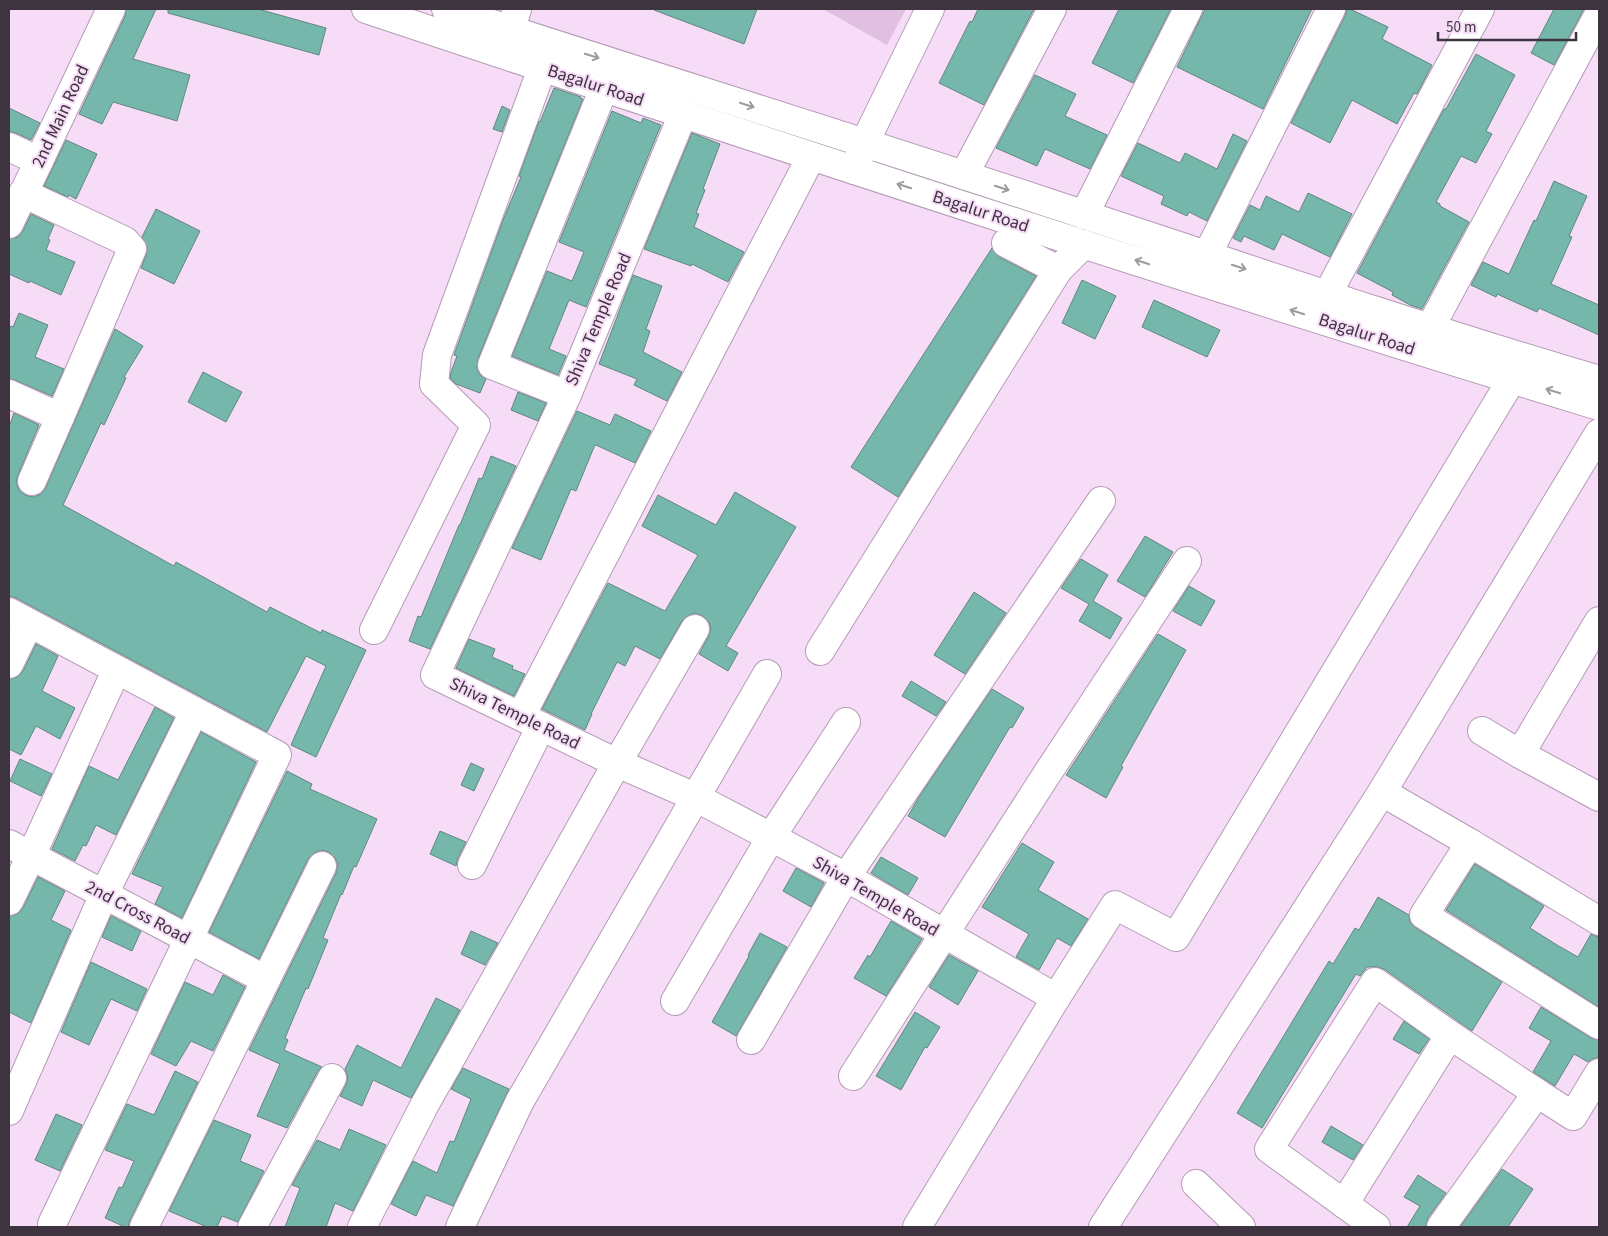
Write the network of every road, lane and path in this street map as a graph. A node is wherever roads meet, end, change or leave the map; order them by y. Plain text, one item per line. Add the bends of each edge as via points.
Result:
1 (111, 9) edge
2 (366, 9) edge
3 (446, 9) edge
4 (930, 9) edge
5 (1052, 9) edge
6 (1188, 9) edge
7 (1331, 9) edge
8 (1480, 9) edge
9 (1599, 14) edge
10 (514, 19) edge
11 (547, 55) junction
12 (604, 88) junction
13 (683, 114) junction
14 (864, 144) junction
15 (9, 147) edge
16 (812, 156) junction
17 (39, 161) junction
18 (854, 170) junction
19 (964, 176) junction
20 (23, 193) junction
21 (1084, 215) junction
22 (9, 224) edge
23 (1006, 243) dead end
24 (1084, 244) junction
25 (1201, 267) junction
26 (1058, 270) junction
27 (1327, 295) junction
28 (1430, 328) junction
29 (1512, 379) junction
30 (1599, 380) edge
31 (9, 394) edge
32 (566, 395) junction
33 (1599, 406) edge
34 (60, 417) junction
35 (1599, 433) edge
36 (32, 481) dead end
37 (1101, 501) dead end
38 (1187, 561) dead end
39 (19, 618) edge
40 (1599, 621) edge
41 (695, 629) dead end
42 (374, 630) dead end
43 (820, 651) dead end
44 (9, 664) edge
45 (116, 671) junction
46 (767, 674) dead end
47 (194, 712) junction
48 (531, 721) junction
49 (846, 722) dead end
50 (1482, 731) dead end
51 (1520, 754) junction
52 (617, 763) junction
53 (1382, 792) junction
54 (695, 797) junction
55 (1599, 797) edge
56 (771, 837) junction
57 (1470, 843) junction
58 (20, 850) edge
59 (472, 865) dead end
60 (322, 866) dead end
61 (846, 878) junction
62 (104, 894) junction
63 (9, 901) edge
64 (1599, 921) edge
65 (944, 935) junction
66 (188, 938) junction
67 (266, 980) junction
68 (1056, 998) junction
69 (676, 1001) dead end
70 (1599, 1025) edge
71 (1450, 1035) junction
72 (751, 1040) dead end
73 (1599, 1073) edge
74 (853, 1076) dead end
75 (332, 1078) dead end
76 (1537, 1093) junction
77 (9, 1111) edge
78 (1196, 1184) dead end
79 (1344, 1204) junction
80 (52, 1224) dead end
81 (144, 1227) edge
82 (252, 1227) edge
83 (362, 1227) edge
84 (460, 1227) edge
85 (917, 1227) edge
86 (1102, 1227) edge
87 (1241, 1227) edge
88 (1376, 1227) edge
89 (1441, 1227) edge

1 - 17 street, 2nd Main Road
2 - 11 street, Bagalur Road
3 - 10 street, Bagalur Road
4 - 14 street
5 - 19 street
6 - 21 street
7 - 25 street
8 - 27 street
9 - 28 street
10 - 11 street, Bagalur Road
11 - 12 street, Bagalur Road
11 -> 14 street, Bagalur Road via 667,79
11 - 42 street via 437,355 434,384 476,425
12 - 13 street, Bagalur Road
12 - 32 street via 492,364
13 - 16 street, Bagalur Road
13 - 32 street, Shiva Temple Road
14 - 18 street
14 - 19 street, Bagalur Road
15 - 17 street
16 - 18 street, Bagalur Road
16 - 48 street
17 - 20 street, 2nd Main Road
24 -> 18 street, Bagalur Road
19 -> 21 street, Bagalur Road
20 - 22 street, 2nd Main Road
20 - 34 street via 129,244 132,249
21 - 25 street, Bagalur Road
23 - 26 street
25 -> 24 street, Bagalur Road
24 - 26 street
25 -> 27 street, Bagalur Road
29 -> 25 street, Bagalur Road
26 - 43 street
27 - 28 street, Bagalur Road
28 - 30 street, Bagalur Road
33 -> 29 street, Bagalur Road
29 - 68 street via 1176,937 1115,905
31 - 34 street
32 - 48 street, Shiva Temple Road via 436,675
34 - 36 street
35 - 53 street
37 - 61 street
38 - 65 street
39 - 44 street
39 - 45 street
40 - 51 street
41 - 52 street
45 - 47 street
45 - 58 street
46 - 54 street
47 - 62 street
47 - 66 street via 277,755
48 - 52 street, Shiva Temple Road
48 - 59 street
49 - 56 street
50 - 51 street
51 - 55 street
52 - 54 street, Shiva Temple Road
52 - 83 street via 424,1106
53 - 57 street
53 - 86 street
54 - 56 street, Shiva Temple Road
54 - 84 street via 520,1101
56 - 61 street, Shiva Temple Road
56 - 69 street
57 - 64 street
57 - 70 street via 1424,915
58 - 62 street, 2nd Cross Road
58 - 63 street
60 - 67 street
61 - 65 street, Shiva Temple Road
61 - 72 street
62 - 66 street, 2nd Cross Road
62 - 77 street
65 - 68 street, Shiva Temple Road
65 - 74 street
66 - 67 street, 2nd Cross Road
66 - 80 street
67 - 81 street
68 - 85 street
71 - 76 street
71 - 79 street
71 - 79 street via 1375,982 1269,1149
73 - 76 street via 1573,1116
75 - 82 street
76 - 89 street
78 - 87 street
79 - 88 street

